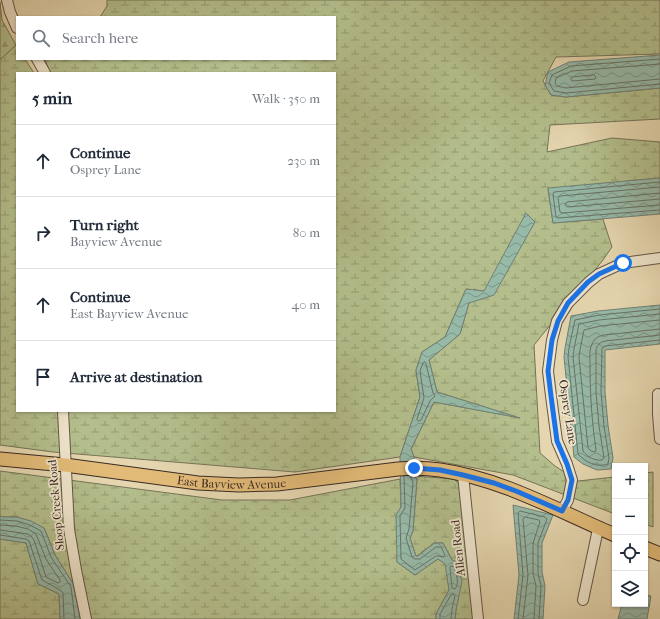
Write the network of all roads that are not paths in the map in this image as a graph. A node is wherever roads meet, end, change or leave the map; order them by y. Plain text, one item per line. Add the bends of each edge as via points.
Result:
1 (7, 0) edge
2 (16, 26) edge
3 (38, 60) edge
4 (44, 72) edge
5 (660, 258) edge
6 (658, 394) dead end
7 (63, 412) edge
8 (660, 439) edge
9 (0, 459) edge
10 (65, 464) junction
11 (463, 475) junction
12 (562, 511) junction
13 (598, 529) junction
14 (612, 534) edge
15 (648, 549) edge
16 (659, 551) edge
17 (583, 600) dead end
18 (86, 619) edge
19 (478, 619) edge

1 - 2 street
3 - 4 street
5 - 12 street, Osprey Lane via 623,263 599,274 568,303 558,321 552,340 548,371 557,441 572,480 568,500
6 - 8 street
7 - 10 street, Sloop Creek Road
9 - 10 main road, East Bayview Avenue
10 - 11 main road, East Bayview Avenue via 198,483 239,485 277,484 414,468
10 - 18 street, Sloop Creek Road via 69,529
11 - 12 main road, East Bayview Avenue via 494,483
11 - 19 street, Allen Road
12 - 13 main road, East Bayview Avenue
13 - 14 main road, East Bayview Avenue
13 - 17 street
15 - 16 main road

